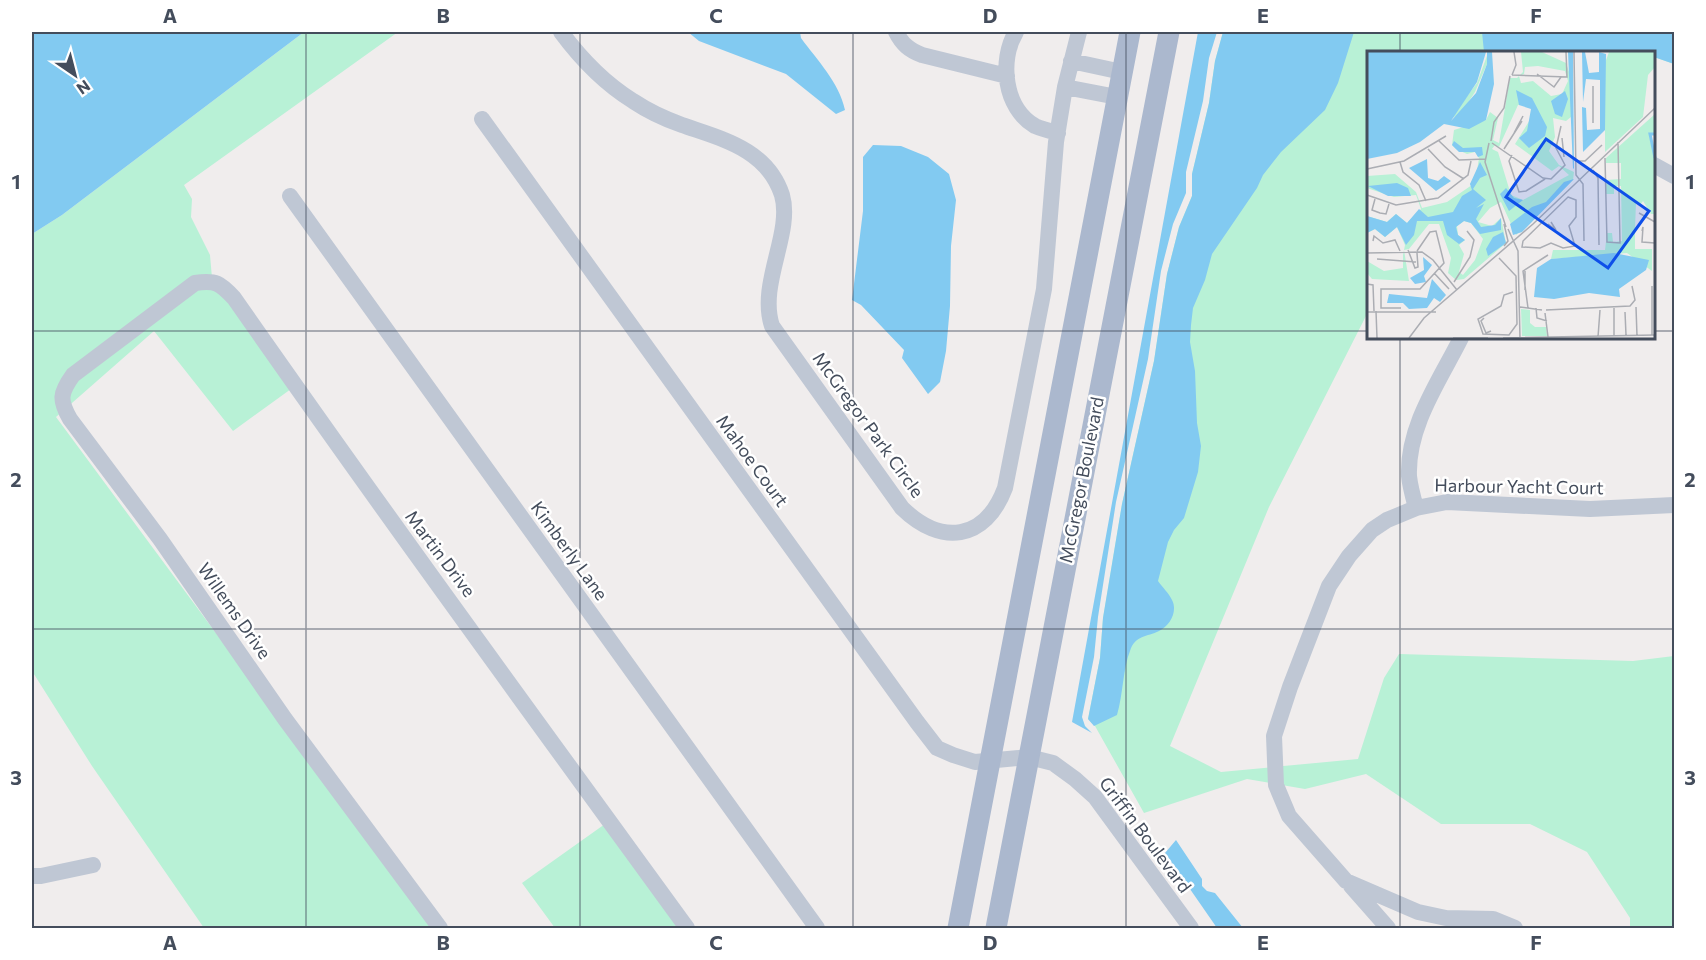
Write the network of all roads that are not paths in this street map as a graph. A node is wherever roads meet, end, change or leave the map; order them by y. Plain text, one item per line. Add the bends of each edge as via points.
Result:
1 (561, 32) edge
2 (896, 32) edge
3 (1016, 32) edge
4 (1079, 32) edge
5 (1130, 32) edge
6 (1168, 32) edge
7 (1071, 61) junction
8 (1122, 72) junction
9 (1007, 76) junction
10 (1065, 87) junction
11 (1118, 97) junction
12 (482, 119) dead end
13 (1058, 133) junction
14 (1655, 166) edge
15 (1674, 176) edge
16 (290, 195) dead end
17 (135, 328) joint
18 (1460, 339) edge
19 (1674, 505) edge
20 (1416, 508) junction
21 (1029, 757) junction
22 (991, 760) junction
23 (93, 865) dead end
24 (32, 876) edge
25 (1346, 881) junction
26 (440, 928) edge
27 (687, 928) edge
28 (817, 928) edge
29 (958, 928) edge
30 (996, 928) edge
31 (1191, 928) edge
32 (1388, 928) edge
33 (1515, 928) edge

1 - 13 street, McGregor Park Circle via 590,67 632,101 663,118 745,149 769,170 782,197 783,214 768,297 772,326 902,508 915,520 946,533 975,527 989,517 1005,488 1044,289
2 - 9 street via 902,43 921,55
3 - 9 street via 1009,51
4 - 7 street, McGregor Park Circle
5 - 8 main road, McGregor Boulevard
6 - 21 main road, McGregor Boulevard
7 - 8 street
7 - 10 street, McGregor Park Circle
8 - 11 main road, McGregor Boulevard
9 - 13 street via 1018,110 1037,127
10 - 11 street
10 - 13 street, McGregor Park Circle
11 - 22 main road, McGregor Boulevard
12 - 22 street, Mahoe Court via 937,748 975,762
14 - 15 street
16 - 28 street, Kimberly Lane
17 - 26 street, Willems Drive via 73,375 63,390 62,406
17 - 27 street, Martin Drive via 195,283 210,280 234,298 400,534
18 - 20 street via 1423,412 1412,445 1409,477
19 - 20 street, Harbour Yacht Court via 1590,509 1447,502
20 - 25 street, Harbour Yacht Court via 1372,530 1329,586 1274,736 1276,784 1289,816
21 - 22 street, Mahoe Court
21 - 30 main road, McGregor Boulevard
21 - 31 street, Griffin Boulevard via 1053,764 1095,797
22 - 29 main road, McGregor Boulevard
23 - 24 street
25 - 32 street, Harbour Yacht Court
25 - 33 street, Harbour Yacht Court via 1418,912 1446,918 1493,919

